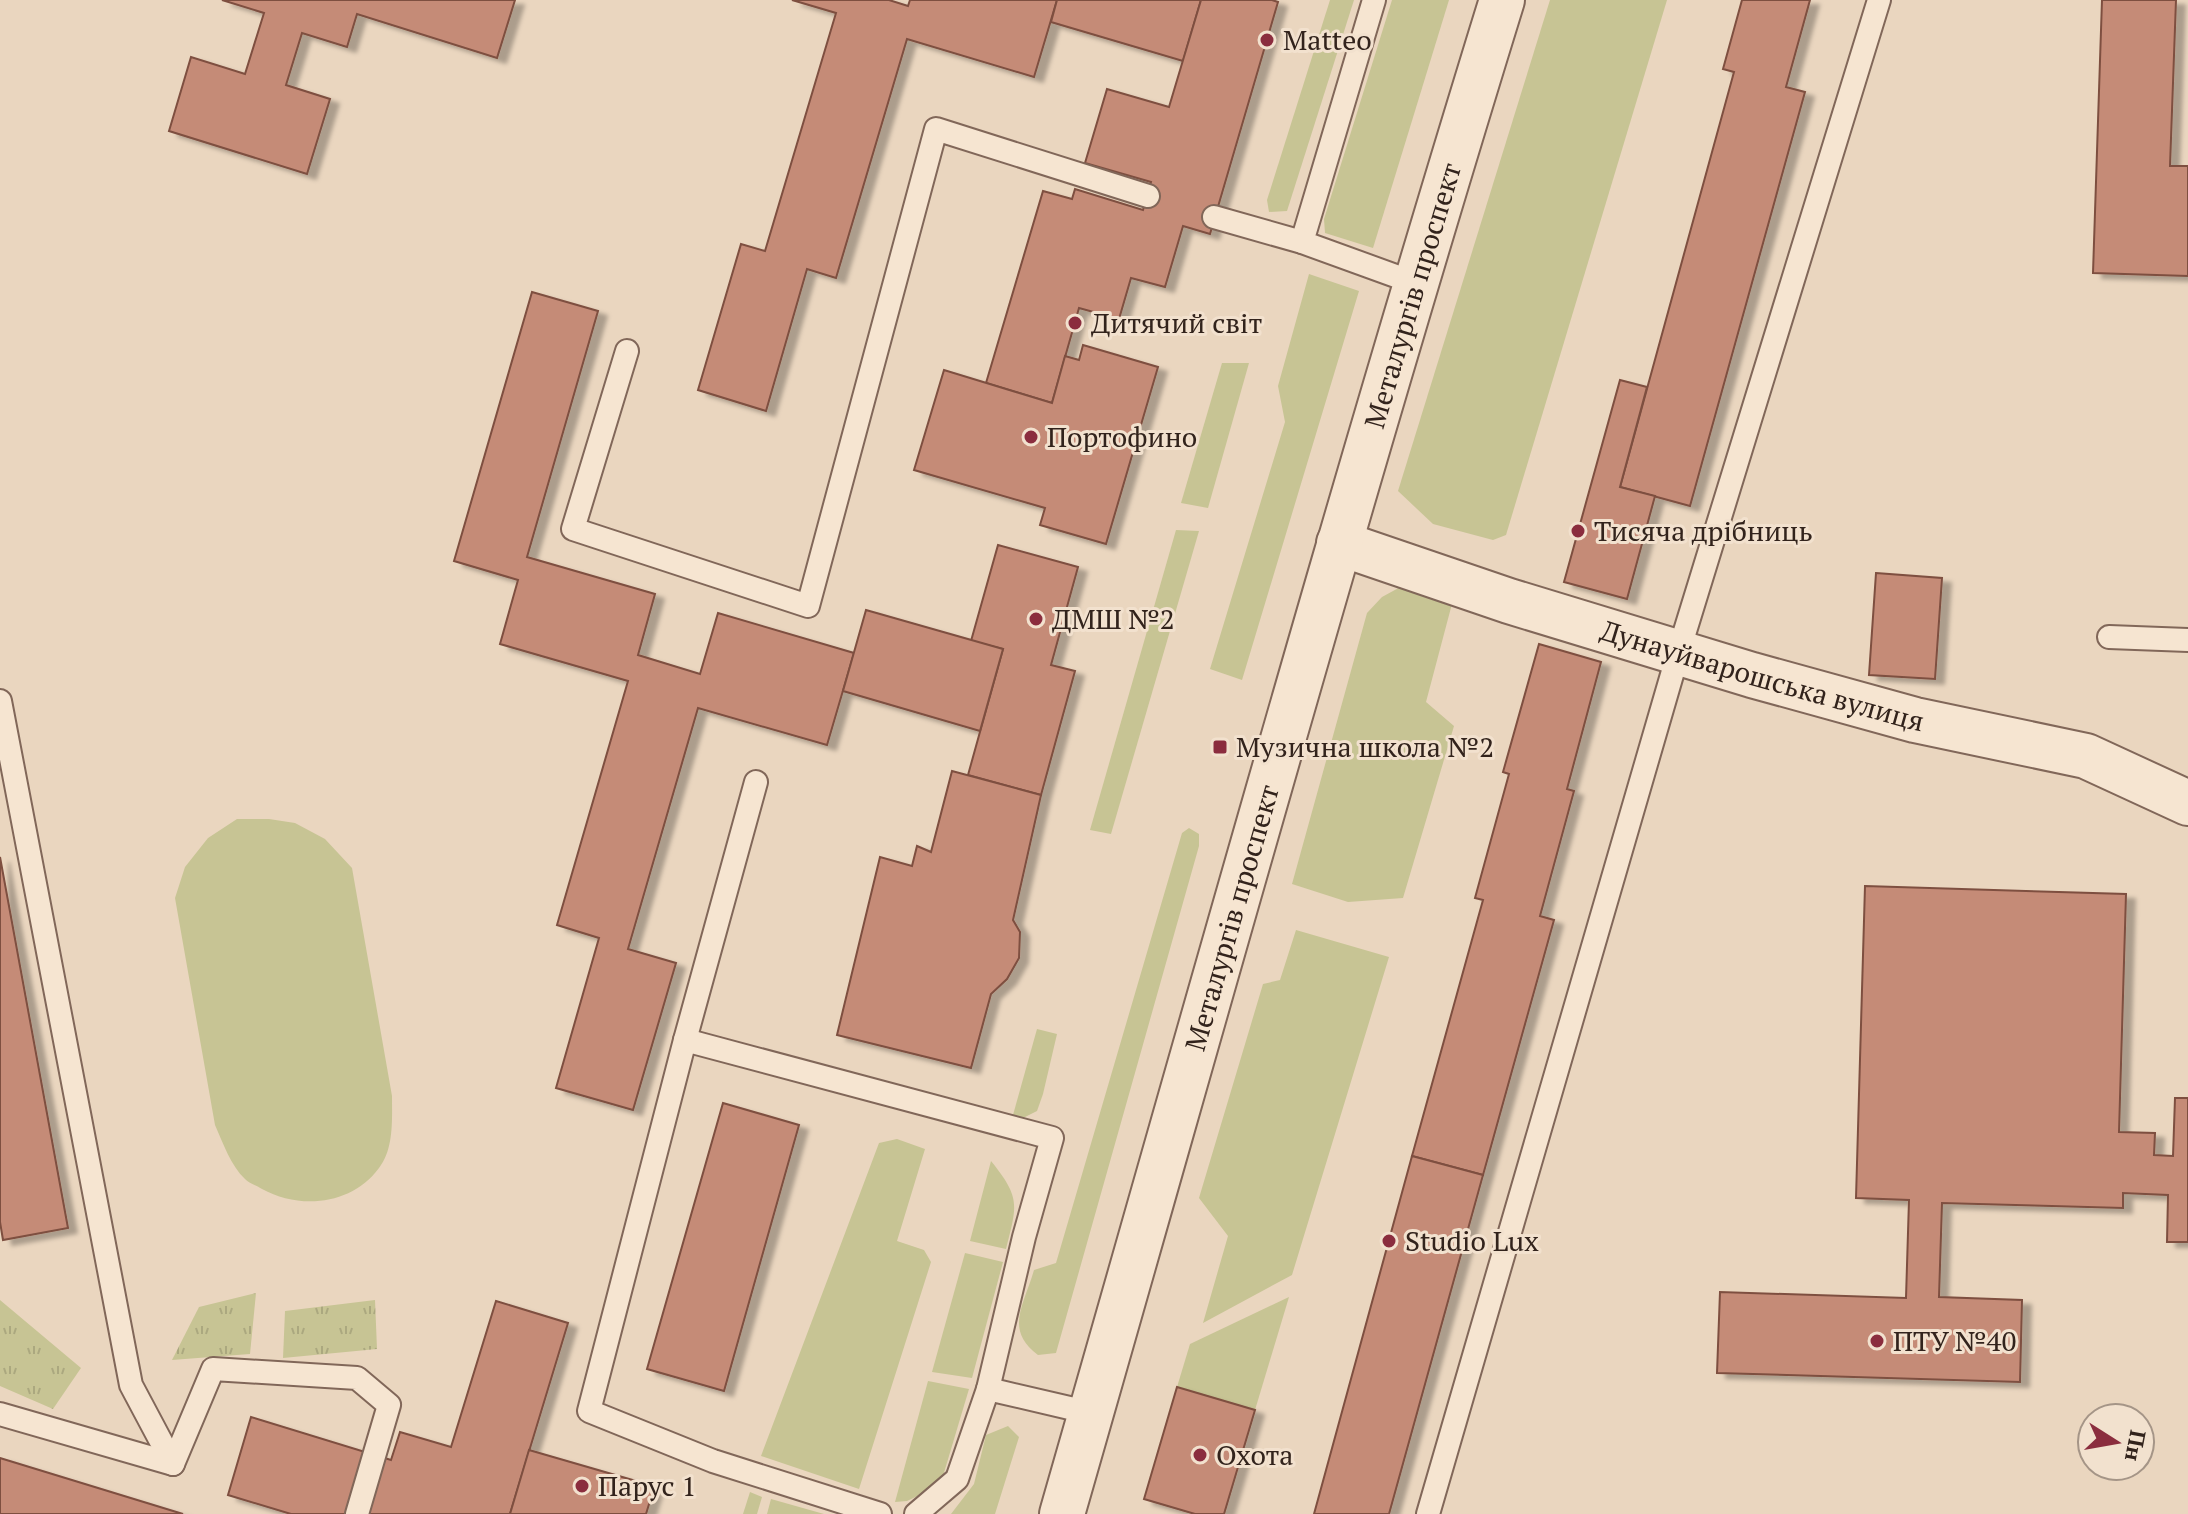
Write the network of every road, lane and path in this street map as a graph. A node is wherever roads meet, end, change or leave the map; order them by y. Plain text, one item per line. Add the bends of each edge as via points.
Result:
1 (1374, 0) edge
2 (1502, 0) edge
3 (1879, 0) edge
4 (1148, 196) dead end
5 (1214, 217) dead end
6 (1302, 242) junction
7 (1415, 283) junction
8 (627, 351) dead end
9 (1339, 543) junction
10 (2109, 637) dead end
11 (2188, 640) edge
12 (1678, 654) junction
13 (0, 701) edge
14 (756, 782) dead end
15 (2188, 803) edge
16 (685, 1040) junction
17 (988, 1389) junction
18 (1091, 1413) junction
19 (0, 1414) edge
20 (173, 1464) junction
21 (357, 1514) edge
22 (880, 1514) edge
23 (916, 1514) edge
24 (1062, 1514) edge
25 (1428, 1514) edge

1 - 6 lane
2 - 7 street, Металургів проспект
3 - 12 lane
4 - 8 lane via 936,129 808,606 573,529
5 - 6 lane
6 - 7 lane
7 - 9 street, Металургів проспект
9 - 12 street, Дунауйварошська вулиця
9 - 18 street, Металургів проспект
10 - 11 lane
12 - 15 street, Дунауйварошська вулиця via 1915,720 2086,756
12 - 25 lane
13 - 20 lane via 131,1385
14 - 16 lane
16 - 17 lane via 1052,1138
16 - 22 lane via 589,1411 713,1461
17 - 18 lane
17 - 23 lane via 957,1479
18 - 24 street, Металургів проспект
19 - 20 lane
20 - 21 lane via 213,1369 357,1378 389,1405

